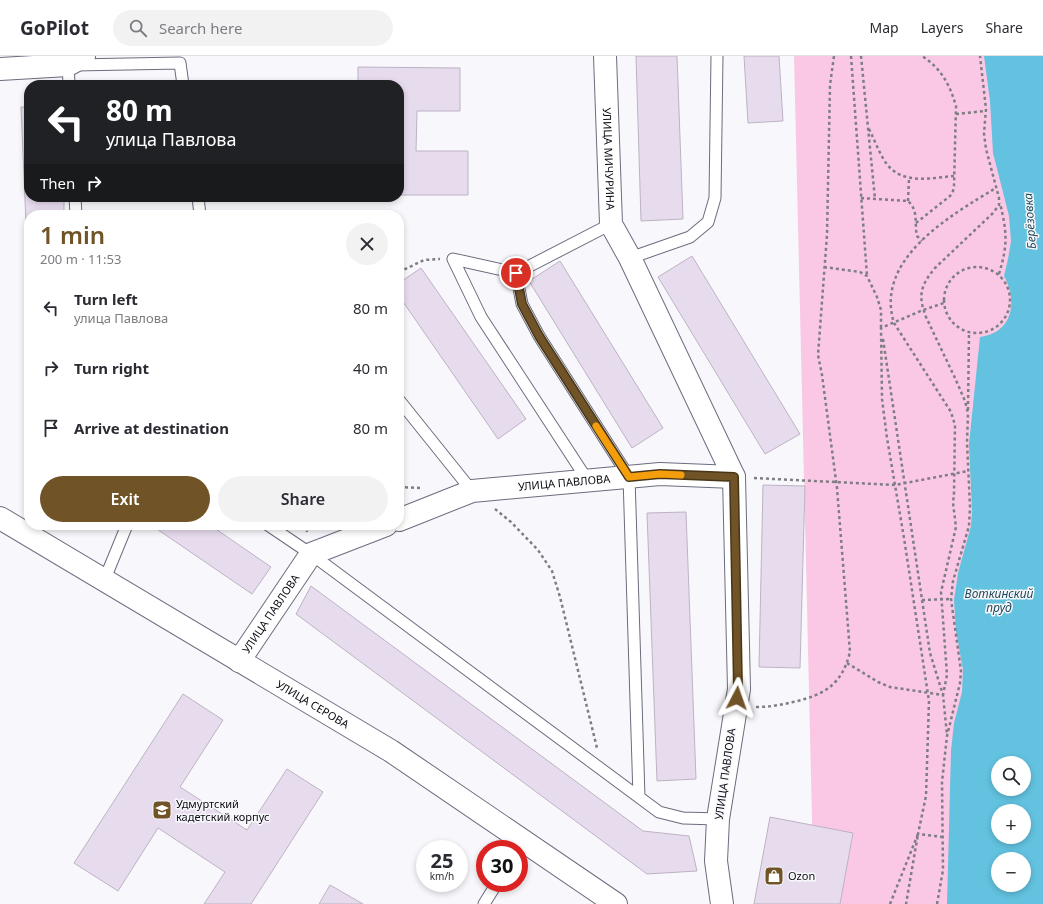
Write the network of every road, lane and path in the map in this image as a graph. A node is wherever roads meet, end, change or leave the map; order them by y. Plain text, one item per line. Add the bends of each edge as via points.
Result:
1 (605, 56) edge
2 (717, 56) edge
3 (834, 56) edge
4 (850, 56) edge
5 (861, 56) edge
6 (922, 56) edge
7 (980, 56) edge
8 (73, 66) edge
9 (0, 70) edge
10 (182, 80) edge
11 (985, 111) junction
12 (956, 114) junction
13 (868, 126) junction
14 (954, 176) junction
15 (909, 179) junction
16 (996, 188) junction
17 (861, 198) junction
18 (999, 198) junction
19 (875, 199) junction
20 (908, 201) junction
21 (916, 223) junction
22 (611, 224) junction
23 (922, 241) junction
24 (630, 258) junction
25 (453, 259) junction
26 (824, 267) junction
27 (404, 270) edge
28 (516, 273) junction
29 (998, 274) junction
30 (867, 276) junction
31 (944, 303) junction
32 (923, 310) junction
33 (894, 323) junction
34 (881, 328) junction
35 (969, 333) junction
36 (404, 406) edge
37 (968, 414) junction
38 (968, 471) junction
39 (954, 473) junction
40 (629, 477) junction
41 (734, 477) junction
42 (588, 481) junction
43 (837, 482) junction
44 (904, 483) junction
45 (895, 485) junction
46 (472, 491) junction
47 (0, 518) edge
48 (404, 518) edge
49 (125, 530) edge
50 (275, 530) edge
51 (373, 530) edge
52 (311, 554) junction
53 (104, 581) junction
54 (941, 599) junction
55 (951, 599) junction
56 (922, 600) junction
57 (239, 661) junction
58 (847, 663) junction
59 (927, 692) junction
60 (943, 695) junction
61 (736, 707) junction
62 (947, 736) junction
63 (603, 770) junction
64 (639, 797) junction
65 (718, 818) junction
66 (918, 834) junction
67 (943, 836) junction
68 (513, 840) edge
69 (528, 850) edge
70 (491, 892) edge
71 (484, 904) edge
72 (616, 904) edge
73 (722, 904) edge
74 (890, 904) edge
75 (906, 904) edge
76 (937, 904) edge

1 - 22 street, УЛИЦА МИЧУРИНА
2 - 24 lane via 715,198 708,222 690,237
3 - 26 path via 830,85
4 - 17 path
5 - 13 path
6 - 12 path via 944,77 953,96
7 - 11 path
8 - 9 street
8 - 10 lane via 180,63
11 - 12 path
11 - 16 path via 986,149
12 - 14 path
13 - 15 path via 888,165
13 - 19 path
14 - 15 path
14 - 21 path via 950,196
15 - 20 path
16 - 18 path
16 - 23 path via 928,234
17 - 19 path
17 - 30 path
18 - 29 path via 1006,236
18 - 32 path via 997,209 927,277 920,298
19 - 20 path
20 - 21 path via 914,210
21 - 23 path via 917,236
22 - 24 street, УЛИЦА МИЧУРИНА
22 - 28 lane
23 - 33 path via 902,264 894,280 891,308
24 - 41 street, УЛИЦА ПАВЛОВА
25 - 27 path via 424,260
25 - 28 lane
25 - 42 lane via 480,318
26 - 30 path via 860,272
26 - 43 path via 818,355
28 - 40 lane via 522,304 539,336
29 - 31 path via 984,268 968,269 949,283
29 - 35 path via 1008,292 1009,302 1005,319 991,330 979,334
30 - 34 path via 881,310
31 - 32 path
31 - 35 path via 950,320
32 - 33 path
32 - 37 path via 955,378
33 - 34 path
33 - 39 path via 954,419
34 - 44 path
34 - 45 path via 882,399
35 - 37 path
36 - 46 lane
37 - 38 path
38 - 39 path
38 - 55 path via 969,526 953,581
39 - 44 path
39 - 54 path via 953,503 956,527 943,579
40 - 41 street, УЛИЦА ПАВЛОВА via 660,474
40 - 42 street, УЛИЦА ПАВЛОВА
40 - 64 lane
41 - 43 path
41 - 61 street, УЛИЦА ПАВЛОВА via 738,689
42 - 46 street, УЛИЦА ПАВЛОВА
43 - 45 path
43 - 58 path via 850,652
44 - 45 path
44 - 56 path
45 - 59 path
46 - 48 street, УЛИЦА ПАВЛОВА
46 - 63 path via 512,522 538,550 552,571
47 - 53 street, УЛИЦА СЕРОВА
49 - 53 lane
50 - 52 lane
51 - 52 street
52 - 57 street, УЛИЦА ПАВЛОВА
52 - 63 lane
53 - 57 street, УЛИЦА СЕРОВА
54 - 55 path
54 - 56 path
54 - 60 path via 947,675
55 - 62 path via 961,671
56 - 60 path via 930,653
57 - 68 street, УЛИЦА СЕРОВА via 391,751
58 - 59 path via 890,687
58 - 61 path via 835,682 813,698 777,706
59 - 60 path
59 - 66 path via 929,701 926,796
60 - 62 path
61 - 65 street, УЛИЦА ПАВЛОВА
62 - 67 path via 942,782
63 - 64 lane
64 - 65 lane via 659,812 683,818
65 - 73 street, УЛИЦА ПАВЛОВА via 716,861
66 - 67 path
66 - 74 path
66 - 75 path
67 - 76 path via 943,870
69 - 72 street, УЛИЦА СЕРОВА
70 - 71 lane

